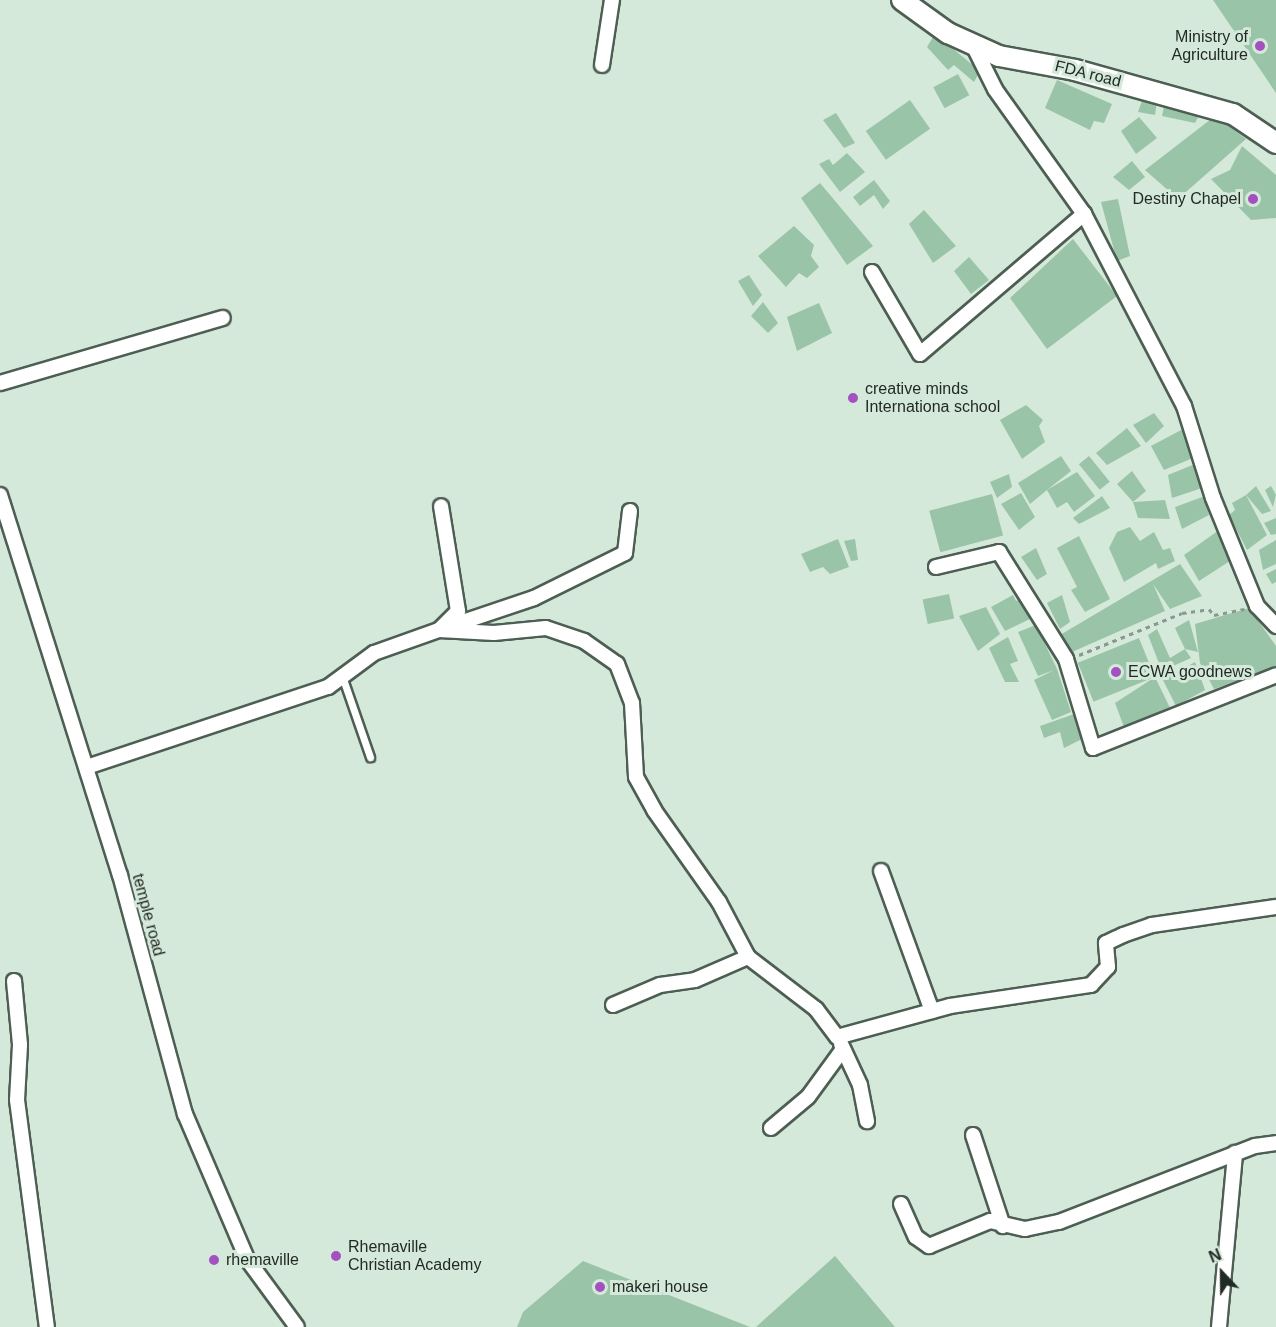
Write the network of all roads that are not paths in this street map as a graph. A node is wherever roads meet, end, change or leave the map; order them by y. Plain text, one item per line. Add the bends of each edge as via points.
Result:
1 (612, 0) edge
2 (902, 0) edge
3 (973, 45) junction
4 (602, 65) dead end
5 (1274, 139) edge
6 (1084, 214) junction
7 (872, 272) dead end
8 (223, 318) dead end
9 (0, 382) edge
10 (0, 495) edge
11 (441, 506) dead end
12 (630, 511) dead end
13 (936, 567) dead end
14 (1276, 626) edge
15 (439, 630) junction
16 (1276, 675) edge
17 (342, 676) junction
18 (370, 757) dead end
19 (87, 767) junction
20 (881, 872) dead end
21 (1276, 907) edge
22 (748, 957) junction
23 (14, 981) dead end
24 (613, 1005) dead end
25 (932, 1011) junction
26 (840, 1043) junction
27 (867, 1121) dead end
28 (771, 1128) dead end
29 (973, 1134) dead end
30 (1276, 1143) edge
31 (1235, 1154) junction
32 (902, 1204) dead end
33 (1003, 1226) junction
34 (47, 1327) edge
35 (297, 1327) edge
36 (1219, 1327) edge

1 - 4 street
2 - 3 street, FDA road via 948,33
3 - 5 street, FDA road via 999,56 1076,70 1233,114
3 - 6 street via 994,89
6 - 7 street via 920,354
6 - 14 street via 1184,406 1213,498 1257,606
8 - 9 street
10 - 19 street, temple road
11 - 15 street via 458,611
12 - 15 street via 625,553 534,598
13 - 16 street via 999,552 1066,659 1094,748
15 - 17 street via 374,653
15 - 22 street via 494,633 546,628 584,641 617,664 633,703 636,777 654,810 719,902
17 - 18 lane
17 - 19 street via 328,687
19 - 35 street, temple road via 185,1114 247,1259
20 - 25 street
21 - 25 street via 1152,925 1106,942 1108,967 1091,985
22 - 24 street via 695,980 660,985
22 - 26 street via 816,1009
23 - 34 street via 20,1045 17,1100
25 - 26 street
26 - 27 street via 860,1085
26 - 28 street via 808,1097
29 - 33 street
30 - 31 street via 1268,1141
31 - 33 street via 1059,1222 1025,1229
31 - 36 street
32 - 33 street via 916,1237 929,1246 990,1221

